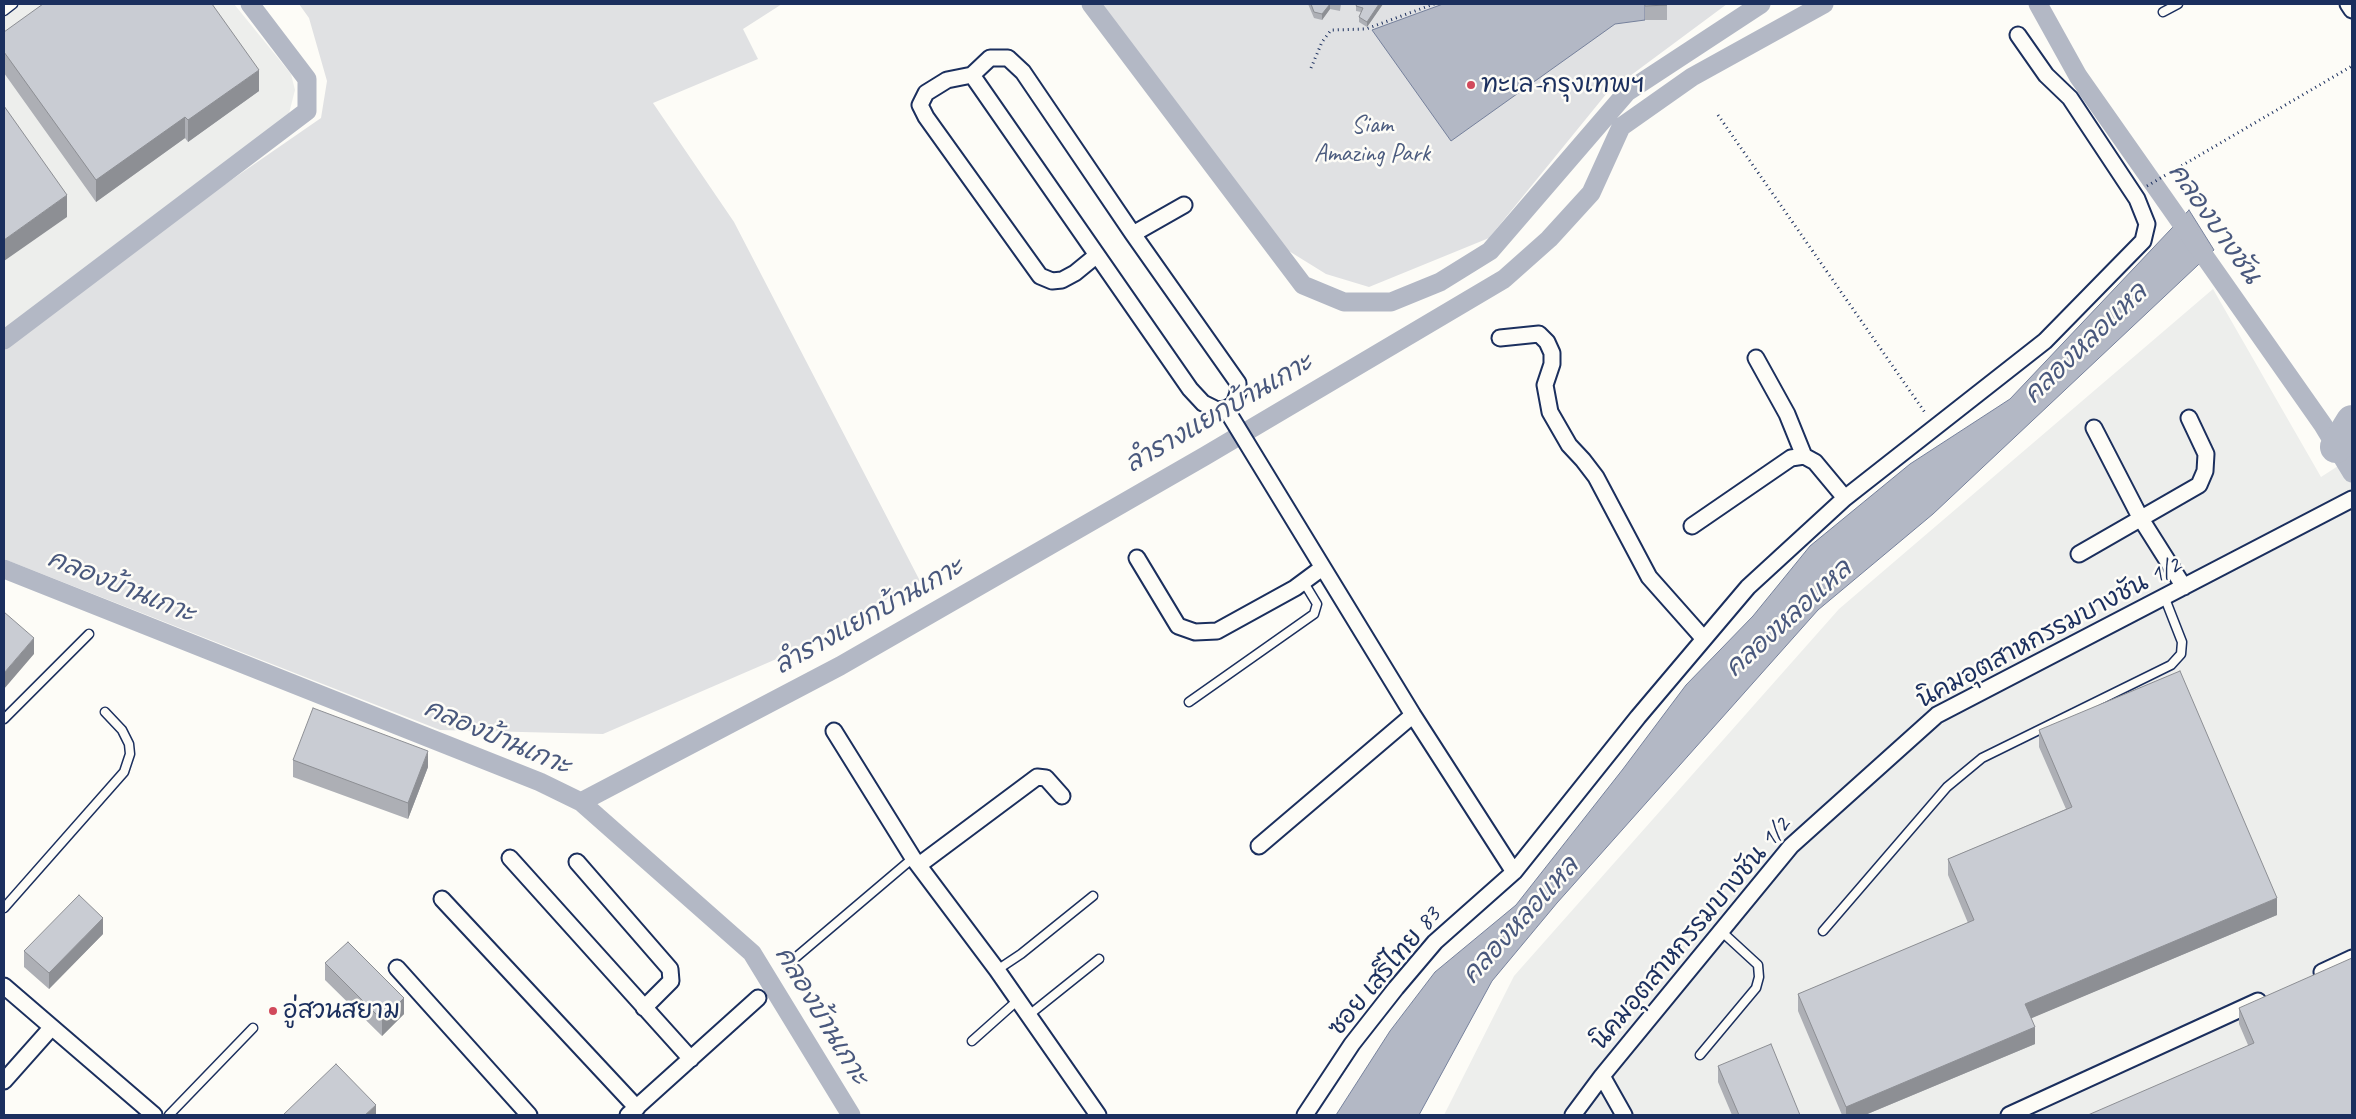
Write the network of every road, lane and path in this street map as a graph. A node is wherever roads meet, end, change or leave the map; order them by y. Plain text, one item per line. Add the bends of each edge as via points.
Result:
1 (13, 4) edge
2 (1434, 4) edge
3 (2178, 4) edge
4 (2348, 4) edge
5 (2352, 10) edge
6 (4, 11) edge
7 (2163, 12) dead end
8 (2018, 35) dead end
9 (2352, 66) edge
10 (1312, 68) dead end
11 (972, 75) junction
12 (1718, 115) dead end
13 (2142, 190) dead end
14 (1184, 205) dead end
15 (1133, 234) junction
16 (1097, 256) junction
17 (1500, 338) dead end
18 (1756, 358) dead end
19 (1226, 409) junction
20 (2189, 418) dead end
21 (1935, 427) junction
22 (2094, 428) dead end
23 (1804, 456) junction
24 (1845, 498) junction
25 (2352, 500) edge
26 (2141, 519) junction
27 (1692, 526) dead end
28 (2079, 554) dead end
29 (1137, 558) dead end
30 (1322, 568) junction
31 (1303, 582) junction
32 (2184, 587) junction
33 (2164, 596) junction
34 (88, 634) dead end
35 (1704, 639) junction
36 (1189, 702) dead end
37 (106, 712) dead end
38 (1413, 715) junction
39 (4, 719) edge
40 (834, 731) dead end
41 (1062, 796) dead end
42 (1259, 846) dead end
43 (510, 858) dead end
44 (916, 861) junction
45 (576, 862) dead end
46 (1514, 872) junction
47 (1093, 896) dead end
48 (442, 899) dead end
49 (4, 908) edge
50 (1823, 931) dead end
51 (1721, 932) junction
52 (1099, 958) dead end
53 (2352, 958) edge
54 (788, 964) dead end
55 (397, 968) dead end
56 (997, 970) junction
57 (2307, 979) edge
58 (4, 986) edge
59 (2271, 995) edge
60 (758, 998) dead end
61 (1018, 1000) junction
62 (644, 1008) junction
63 (1029, 1015) junction
64 (52, 1027) junction
65 (253, 1028) dead end
66 (972, 1041) dead end
67 (1700, 1055) dead end
68 (691, 1059) junction
69 (1602, 1076) junction
70 (4, 1081) edge
71 (137, 1110) edge
72 (632, 1111) edge
73 (154, 1115) edge
74 (169, 1115) edge
75 (530, 1115) edge
76 (1098, 1115) edge
77 (1305, 1115) edge
78 (1573, 1115) edge
79 (1624, 1115) edge
80 (2009, 1115) edge

1 - 6 lane
2 - 10 path via 1366,29 1331,30 1322,42
3 - 7 lane
4 - 5 street
8 - 21 street, ซอย เสรีไทย 83 via 2046,74 2070,98 2137,199 2147,224 2143,242 2045,341
9 - 13 path
11 - 15 street via 990,58 1008,58 1023,72
11 - 16 street
11 - 16 street via 947,80 926,93 920,105 926,117 1040,276 1052,281 1062,280
12 - 21 path
14 - 15 street
15 - 19 street via 1238,383 1234,404
16 - 19 street via 1190,389 1203,403 1217,410
17 - 35 street via 1539,334 1546,342 1552,353 1545,385 1550,412 1568,445 1596,476 1649,577
18 - 23 street via 1787,414
19 - 30 street
20 - 26 street via 2206,454 2205,471 2198,485
21 - 24 street, ซอย เสรีไทย 83
22 - 26 street
23 - 24 street via 1815,462
23 - 27 street via 1791,458
24 - 35 street, ซอย เสรีไทย 83 via 1748,587
25 - 32 street, นิคมอุตสาหกรรมบางชัน 1/2
26 - 28 street
26 - 32 street
29 - 31 street via 1178,626 1195,632 1217,631
30 - 31 street
30 - 38 street
31 - 36 lane via 1317,604 1314,614
32 - 33 street, นิคมอุตสาหกรรมบางชัน 1/2
33 - 50 lane via 2182,642 2181,654 2171,665 1982,758 1947,787
33 - 51 street, นิคมอุตสาหกรรมบางชัน 1/2 via 1937,715 1791,846
34 - 39 lane
35 - 46 street, ซอย เสรีไทย 83
37 - 49 lane via 129,744 130,754 124,772
38 - 42 street
38 - 46 street
40 - 44 street
41 - 44 street via 1046,778 1038,777
43 - 62 street
44 - 54 lane
44 - 56 street
45 - 62 street via 670,969 671,981
46 - 77 street, ซอย เสรีไทย 83 via 1435,942 1352,1044
47 - 56 lane
48 - 72 street
51 - 67 lane via 1758,965 1759,977 1756,988
51 - 69 street, นิคมอุตสาหกรรมบางชัน 1/2
52 - 63 lane
53 - 57 street
55 - 75 street
56 - 61 street
58 - 64 street
59 - 80 street
60 - 68 street
61 - 63 street
61 - 66 lane
62 - 68 street
63 - 76 street
64 - 70 street
64 - 71 street
65 - 74 lane
68 - 72 street
69 - 78 street, นิคมอุตสาหกรรมบางชัน 1/2
69 - 79 street
71 - 73 street

